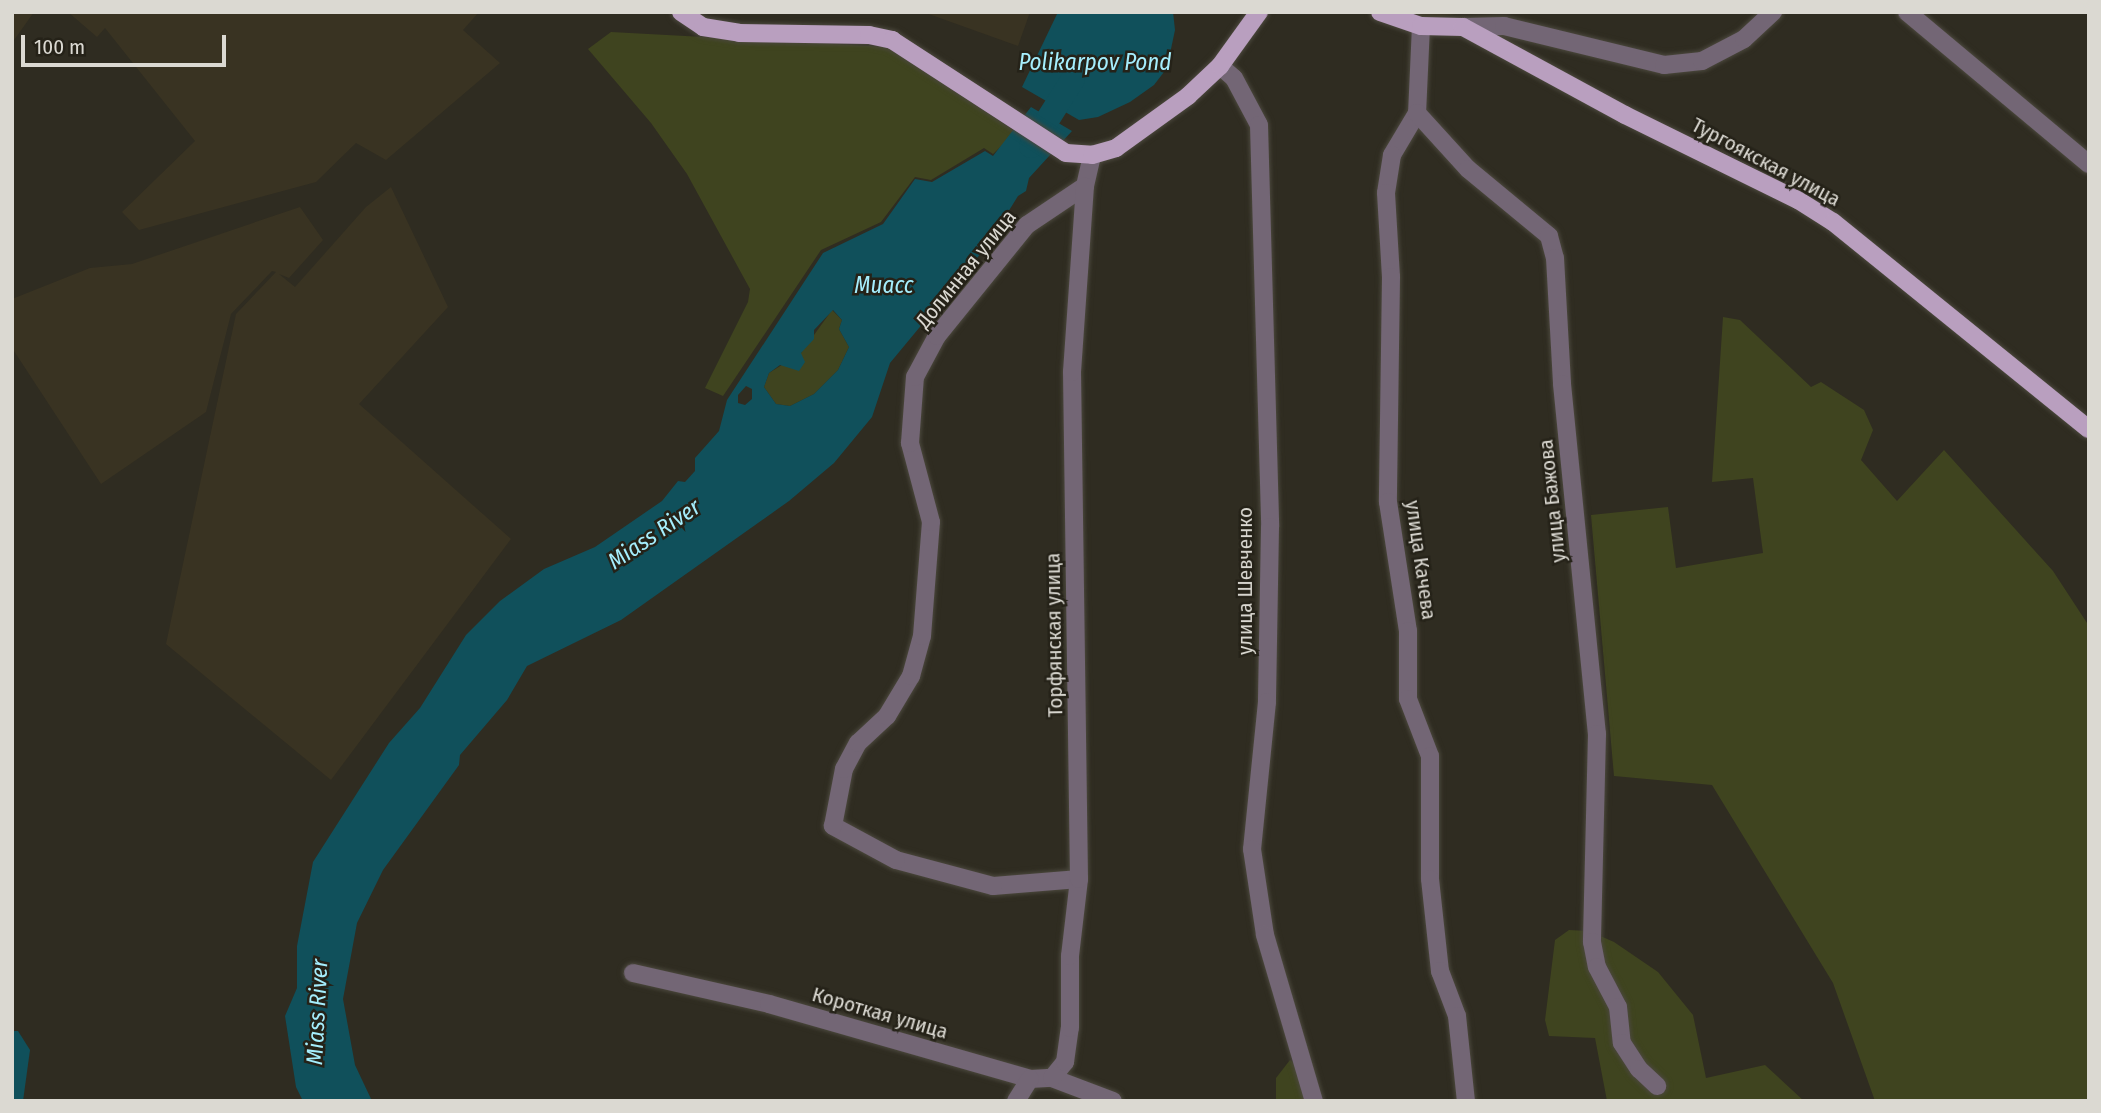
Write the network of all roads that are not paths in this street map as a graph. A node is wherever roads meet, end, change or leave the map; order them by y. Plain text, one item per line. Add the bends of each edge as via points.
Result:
1 (681, 12) edge
2 (1259, 12) edge
3 (1380, 12) edge
4 (1773, 12) edge
5 (1907, 12) edge
6 (1421, 26) junction
7 (1462, 27) junction
8 (1220, 65) junction
9 (1417, 113) junction
10 (1092, 155) junction
11 (2089, 164) edge
12 (1085, 186) junction
13 (2089, 429) edge
14 (1079, 879) junction
15 (633, 973) dead end
16 (1052, 1078) junction
17 (1030, 1079) junction
18 (1657, 1086) dead end
19 (1016, 1101) edge
20 (1113, 1101) edge
21 (1314, 1101) edge
22 (1466, 1101) edge

1 - 10 main road via 703,27 739,33 869,35 892,40 1066,153
2 - 8 main road
3 - 6 main road, Тургоякская улица
4 - 7 street via 1744,38 1702,61 1664,65 1504,26
5 - 11 street
6 - 7 main road, Тургоякская улица
6 - 9 street, улица Качева
7 - 13 main road, Тургоякская улица via 1833,222
8 - 10 main road via 1153,124 1116,148
8 - 21 street, улица Шевченко via 1234,78 1259,125 1270,527 1267,702 1252,849 1265,935
9 - 18 street, улица Бажова via 1468,169 1549,236 1555,258 1562,384 1597,734 1592,942 1597,967 1618,1007 1622,1043
9 - 22 street, улица Качева via 1392,155 1387,193 1391,277 1388,502 1408,631 1408,699 1423,728 1430,756 1430,879 1440,971 1457,1016
10 - 12 street
12 - 14 street, Торфянская улица via 1072,372
12 - 14 street, Долинная улица via 1027,225 937,336 915,377 910,443 931,522 922,636 911,676 887,716 858,743 844,769 833,826 896,860 993,887
14 - 16 street, Торфянская улица via 1070,956 1070,1028 1065,1062
15 - 17 street, Короткая улица via 769,1004
16 - 17 street, Короткая улица
16 - 20 street, Короткая улица
17 - 19 street

